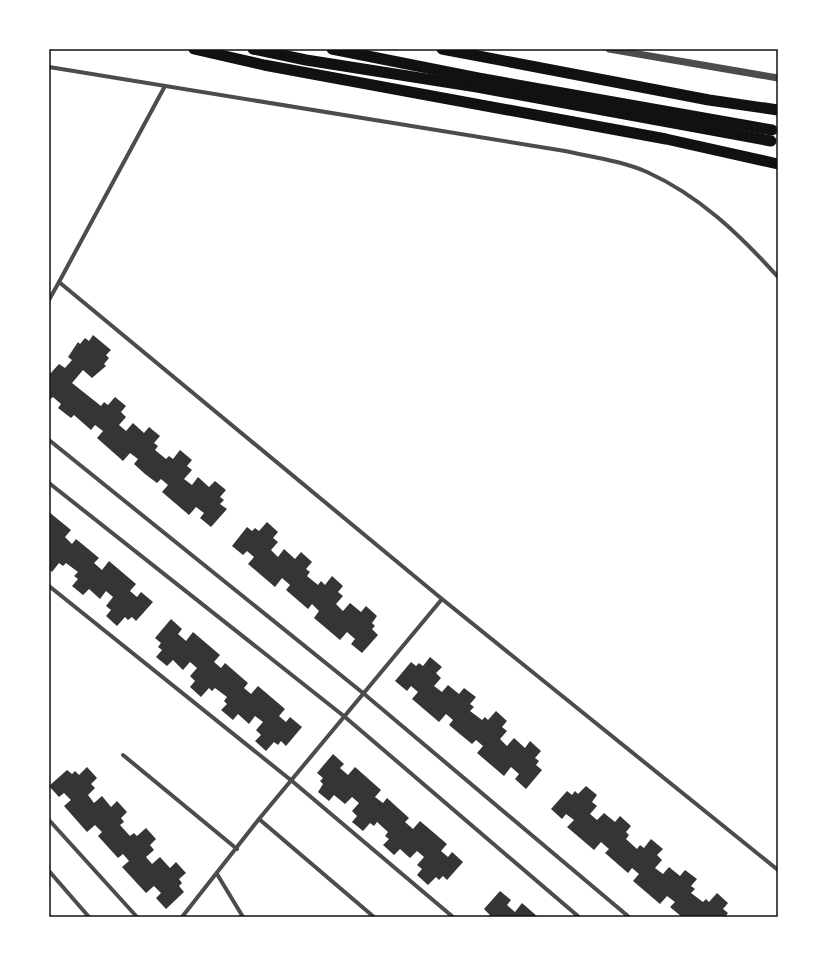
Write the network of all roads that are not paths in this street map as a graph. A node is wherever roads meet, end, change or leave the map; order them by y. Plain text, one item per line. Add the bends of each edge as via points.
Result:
1 (194, 49) edge
2 (254, 49) edge
3 (332, 49) edge
4 (442, 49) edge
5 (609, 49) edge
6 (49, 67) edge
7 (778, 78) edge
8 (165, 86) junction
9 (778, 110) edge
10 (778, 164) edge
11 (778, 277) edge
12 (59, 282) junction
13 (49, 300) edge
14 (49, 440) edge
15 (49, 484) edge
16 (49, 586) edge
17 (442, 599) junction
18 (363, 693) junction
19 (345, 717) junction
20 (123, 755) dead end
21 (292, 781) junction
22 (260, 819) junction
23 (49, 820) edge
24 (237, 849) junction
25 (778, 870) edge
26 (49, 871) edge
27 (217, 874) junction
28 (89, 917) edge
29 (137, 917) edge
30 (182, 917) edge
31 (243, 917) edge
32 (374, 917) edge
33 (453, 917) edge
34 (579, 917) edge
35 (629, 917) edge

1 - 10 highway via 264,65 666,139
2 - 3 highway via 306,60 772,135
4 - 9 highway via 709,100
5 - 7 street
6 - 8 street
8 - 11 street via 557,150 615,162 647,172 715,213
8 - 12 street
12 - 13 street
12 - 17 street
14 - 18 street
15 - 19 street
16 - 21 street
17 - 18 street
17 - 25 street
18 - 19 street
18 - 35 street
19 - 21 street
19 - 34 street
20 - 24 street
21 - 22 street
21 - 33 street
22 - 24 street
22 - 32 street
23 - 29 street
24 - 27 street
26 - 28 street
27 - 30 street
27 - 31 street

